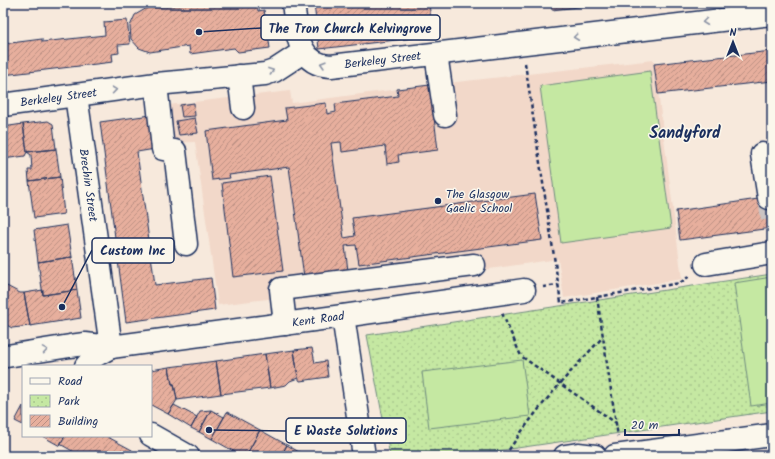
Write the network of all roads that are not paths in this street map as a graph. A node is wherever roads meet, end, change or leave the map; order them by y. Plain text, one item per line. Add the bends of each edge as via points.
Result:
1 (293, 3) edge
2 (772, 14) edge
3 (303, 52) junction
4 (436, 54) junction
5 (239, 76) junction
6 (156, 84) junction
7 (76, 95) junction
8 (3, 106) edge
9 (243, 108) dead end
10 (445, 115) dead end
11 (762, 154) dead end
12 (769, 198) dead end
13 (186, 244) dead end
14 (772, 253) edge
15 (706, 264) road end
16 (474, 265) dead end
17 (524, 290) dead end
18 (343, 316) junction
19 (285, 324) junction
20 (111, 347) junction
21 (12, 359) edge
22 (87, 365) edge
23 (772, 435) edge
24 (157, 444) edge
25 (618, 455) edge
26 (188, 456) edge
27 (364, 456) edge
28 (565, 456) edge
29 (595, 456) edge

1 - 3 street
2 -> 4 street, Berkeley Street
4 -> 3 street, Berkeley Street via 331,66 320,65
5 -> 3 street, Berkeley Street via 274,71
4 - 10 street
5 - 6 street, Berkeley Street
5 - 9 street
7 -> 6 street, Berkeley Street
6 - 13 street via 163,149 175,151
7 - 8 street, Berkeley Street
7 - 20 street, Brechin Street
11 - 12 street
14 - 15 street
16 - 19 street via 281,289
17 - 18 street, Kent Road
18 - 19 street, Kent Road
18 - 27 street
19 - 20 street, Kent Road
21 -> 20 street, Kent Road via 85,344
20 - 22 street, Kent Road via 95,356
23 - 25 street
24 - 26 street
28 - 29 street

